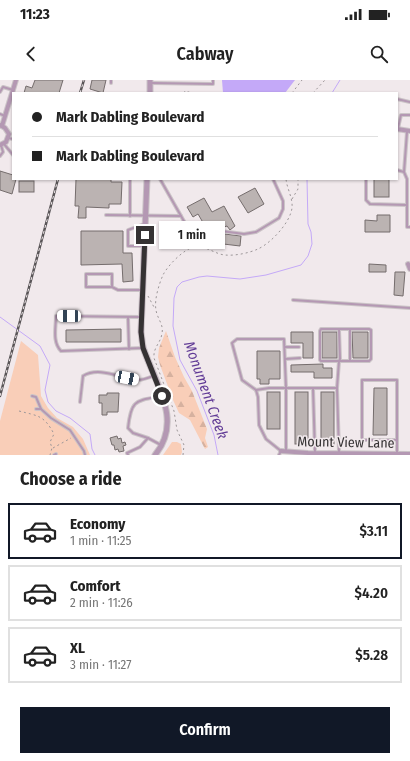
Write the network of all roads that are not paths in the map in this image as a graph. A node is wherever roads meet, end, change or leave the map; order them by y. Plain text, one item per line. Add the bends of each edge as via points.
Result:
1 (16, 80) edge
2 (213, 80) edge
3 (150, 82) edge
4 (163, 82) edge
5 (13, 90) joint
6 (0, 92) edge
7 (12, 92) edge
8 (398, 100) edge
9 (410, 102) edge
10 (2, 115) edge
11 (410, 115) edge
12 (1, 126) edge
13 (398, 129) edge
14 (409, 131) edge
15 (11, 139) edge
16 (2, 145) edge
17 (12, 154) edge
18 (0, 156) edge
19 (398, 170) edge
20 (404, 172) junction
21 (130, 180) edge
22 (147, 180) edge
23 (161, 180) edge
24 (273, 180) edge
25 (366, 180) edge
26 (407, 205) junction
27 (106, 215) dead end
28 (130, 216) junction
29 (146, 216) junction
30 (181, 216) junction
31 (145, 224) junction
32 (410, 227) edge
33 (145, 246) junction
34 (408, 264) dead end
35 (410, 269) edge
36 (112, 287) junction
37 (143, 290) junction
38 (293, 300) dead end
39 (410, 308) edge
40 (128, 317) junction
41 (142, 317) junction
42 (339, 329) junction
43 (350, 329) junction
44 (285, 347) junction
45 (299, 347) dead end
46 (143, 348) junction
47 (129, 349) junction
48 (300, 358) dead end
49 (285, 359) junction
50 (339, 361) junction
51 (350, 361) junction
52 (154, 376) junction
53 (286, 388) junction
54 (313, 388) junction
55 (337, 388) junction
56 (256, 390) junction
57 (32, 396) dead end
58 (162, 396) junction
59 (80, 402) dead end
60 (36, 409) dead end
61 (42, 409) junction
62 (148, 438) junction
63 (397, 440) junction
64 (162, 445) junction
65 (286, 451) junction
66 (280, 453) edge
67 (315, 453) junction
68 (325, 454) edge
69 (339, 454) junction
70 (365, 454) edge
71 (397, 454) junction
72 (410, 454) edge
73 (85, 455) edge
74 (128, 455) edge
75 (154, 455) edge

1 - 5 street
2 - 4 lane via 213,84
3 - 4 lane
5 - 6 lane via 2,87
7 - 10 street
8 - 9 lane
10 - 12 street
11 - 13 lane via 401,115
12 - 15 street via 8,131
13 - 14 street
14 - 20 lane
15 - 16 street
16 - 17 lane
16 - 18 lane via 3,152
19 - 20 lane
20 - 26 lane via 408,179
21 - 28 lane
22 - 29 street
23 - 30 lane
24 - 30 lane via 283,200 284,209 278,218 256,232 244,234 191,227
25 - 26 lane via 366,200 370,204
26 - 32 lane
27 - 28 lane
28 - 29 lane
29 - 30 lane
29 - 31 street
31 - 33 street
31 - 33 lane via 128,230 128,246
33 - 37 street
34 - 35 street
36 - 36 lane via 86,288 86,274 112,274
36 - 37 lane via 118,290
37 - 41 street
38 - 39 lane
40 - 41 lane
40 - 47 lane
40 - 47 lane via 56,316 56,342 61,350
41 - 46 street
42 - 43 lane
42 - 50 lane
42 - 50 lane via 321,329 320,360
43 - 51 lane
43 - 51 lane via 371,330 371,359
44 - 45 lane
44 - 49 lane
44 - 56 lane via 284,339 237,339 232,343 242,380
46 - 47 lane
46 - 52 street
48 - 49 lane
49 - 53 lane
50 - 51 lane
50 - 55 lane
52 - 58 street
52 - 59 lane via 139,380 103,372 90,372 83,376
53 - 54 lane
53 - 56 lane
53 - 65 lane
54 - 55 lane
54 - 67 lane
55 - 69 lane
56 - 66 lane via 259,425 266,439
57 - 61 lane via 36,397
58 - 62 lane via 138,400 132,406 128,428 133,433
58 - 64 street via 168,422
60 - 61 lane
61 - 73 lane via 70,430
62 - 64 lane
62 - 74 lane via 140,447 127,453
63 - 63 lane via 397,380 362,380 362,440
63 - 71 lane
64 - 75 street
65 - 66 street, Mount View Lane
65 - 67 street, Mount View Lane
67 - 68 street, Mount View Lane
68 - 69 street, Mount View Lane
69 - 70 street, Mount View Lane
70 - 71 street, Mount View Lane
71 - 72 street, Mount View Lane

